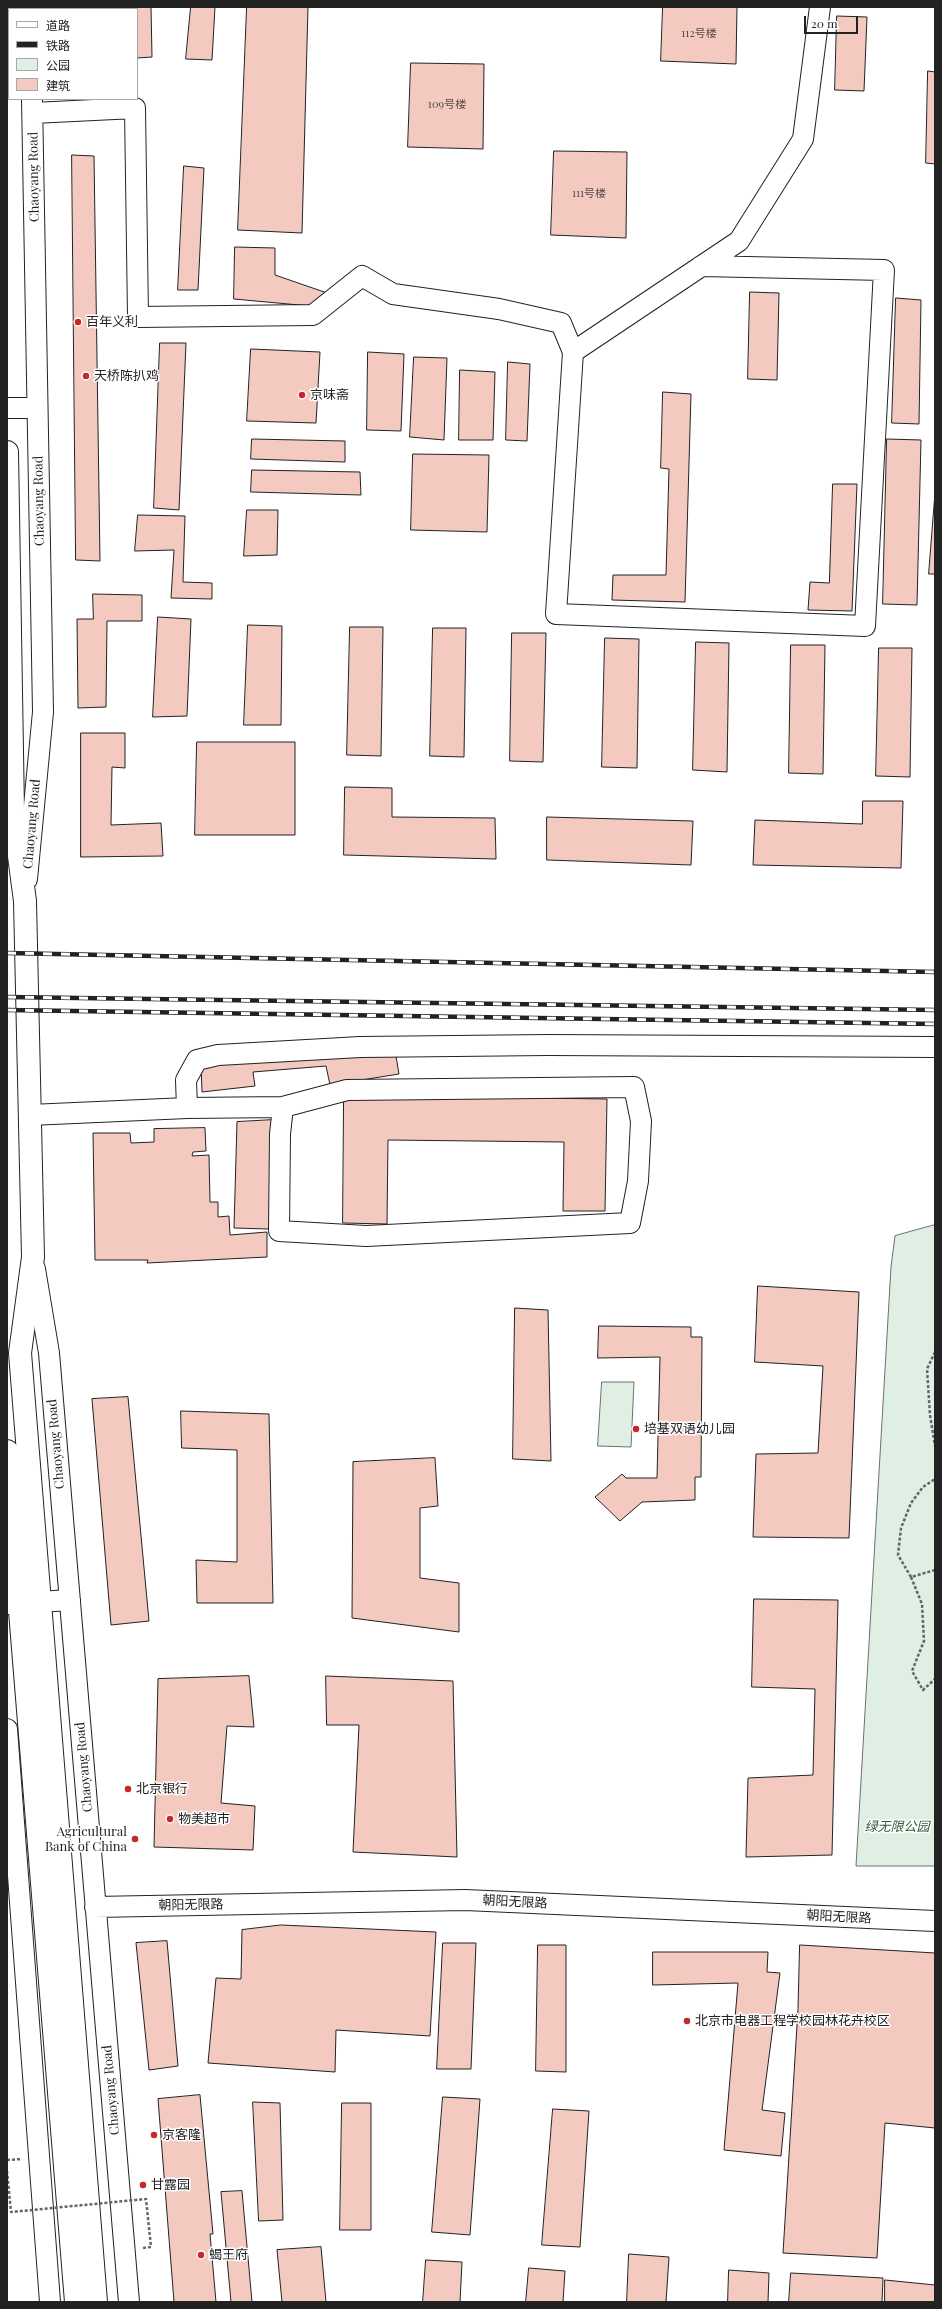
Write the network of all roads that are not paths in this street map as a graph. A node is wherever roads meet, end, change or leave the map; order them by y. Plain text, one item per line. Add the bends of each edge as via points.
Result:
1 (820, 7) edge
2 (32, 106) edge
3 (701, 266) junction
4 (573, 352) junction
5 (7, 408) edge
6 (38, 408) junction
7 (7, 452) edge
8 (25, 901) junction
9 (935, 1047) edge
10 (283, 1107) junction
11 (187, 1108) junction
12 (30, 1115) junction
13 (33, 1257) junction
14 (7, 1451) edge
15 (70, 1600) junction
16 (41, 1602) junction
17 (13, 1604) edge
18 (7, 1729) edge
19 (95, 1908) junction
20 (935, 1921) edge
21 (50, 2302) edge
22 (76, 2302) edge
23 (96, 2302) edge
24 (129, 2302) edge

1 - 3 street via 804,139 739,241
2 - 4 street via 135,108 138,317 313,315 362,276 393,294 499,309 561,322
2 - 6 street, Chaoyang Road
3 - 4 street
3 - 4 street via 884,270 865,626 556,614
5 - 6 street
6 - 8 street, Chaoyang Road via 43,712
7 - 8 highway, Chaoyang Road via 13,811
8 - 12 highway, Chaoyang Road
9 - 11 street via 548,1044 360,1047 232,1054 197,1060 186,1080
10 - 10 street via 347,1090 634,1088 641,1121 638,1181 630,1223 366,1236 279,1231 280,1134
10 - 11 street
11 - 12 street
12 - 13 highway, Chaoyang Road
13 - 15 street, Chaoyang Road via 49,1353
13 - 16 highway, Chaoyang Road via 20,1353
14 - 17 highway
15 - 16 street
15 - 19 street, Chaoyang Road
16 - 17 street
16 - 23 highway, Chaoyang Road
17 - 22 highway
18 - 21 street
19 - 20 street, 朝阳无限路 via 465,1900
19 - 24 street, Chaoyang Road

